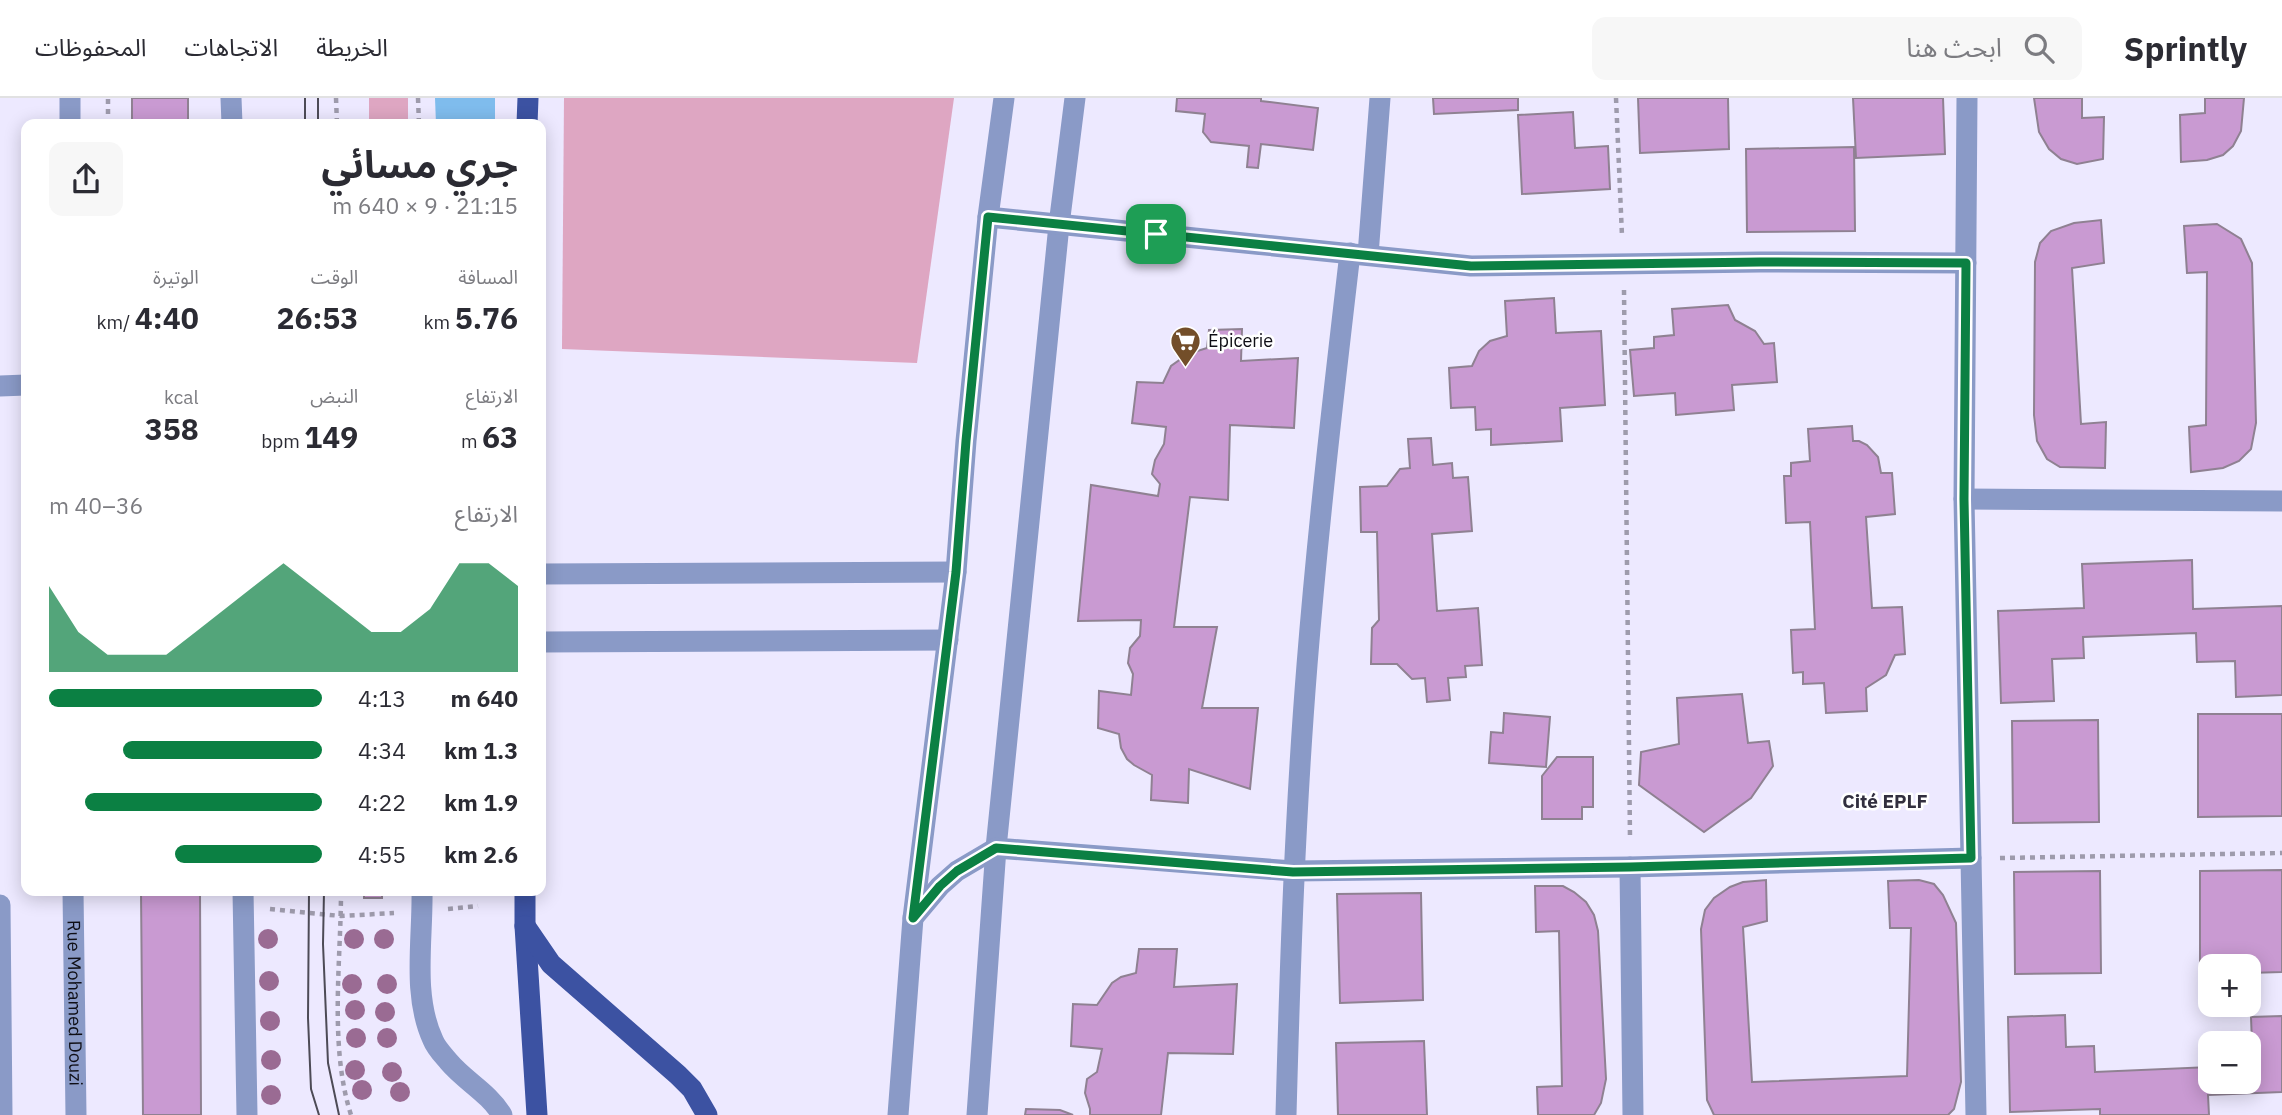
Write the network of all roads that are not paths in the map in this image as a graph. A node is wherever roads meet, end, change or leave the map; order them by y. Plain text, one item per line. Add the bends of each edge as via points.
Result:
1 (70, 98) edge
2 (231, 98) edge
3 (528, 98) edge
4 (1004, 98) edge
5 (1075, 98) edge
6 (1380, 98) edge
7 (1967, 98) edge
8 (70, 119) edge
9 (232, 119) edge
10 (527, 119) edge
11 (988, 217) junction
12 (1059, 225) junction
13 (1359, 254) junction
14 (1966, 263) junction
15 (21, 385) edge
16 (0, 386) edge
17 (1964, 499) junction
18 (2282, 501) edge
19 (956, 572) junction
20 (546, 574) edge
21 (948, 640) junction
22 (546, 642) edge
23 (996, 848) junction
24 (1971, 858) junction
25 (1630, 867) junction
26 (1293, 872) junction
27 (73, 896) edge
28 (422, 896) edge
29 (525, 896) edge
30 (244, 898) edge
31 (0, 905) edge
32 (913, 918) junction
33 (525, 926) junction
34 (500, 1111) edge
35 (2, 1115) edge
36 (76, 1115) edge
37 (247, 1115) edge
38 (537, 1115) edge
39 (707, 1115) edge
40 (898, 1115) edge
41 (977, 1115) edge
42 (1286, 1115) edge
43 (1633, 1115) edge
44 (1976, 1115) edge

1 - 8 street
2 - 9 street
3 - 10 main road
4 - 11 street
5 - 12 street
6 - 13 street
7 - 14 street
11 - 12 street
11 - 19 street
12 - 13 street
12 - 23 street
13 - 14 street via 1471,266
13 - 26 street via 1326,459
14 - 17 street
15 - 16 street
17 - 18 street
17 - 24 street
19 - 20 street
19 - 21 street
21 - 22 street
21 - 32 street
23 - 26 street
23 - 32 street via 957,871
23 - 41 street
24 - 25 street
24 - 44 street
25 - 26 street
25 - 43 street
26 - 42 street
27 - 36 street, Rue Mohamed Douzi
28 - 34 street via 420,984 433,1041 451,1065
29 - 33 main road
30 - 37 street
31 - 35 street
32 - 40 street
33 - 38 main road
33 - 39 main road via 551,964 678,1074

